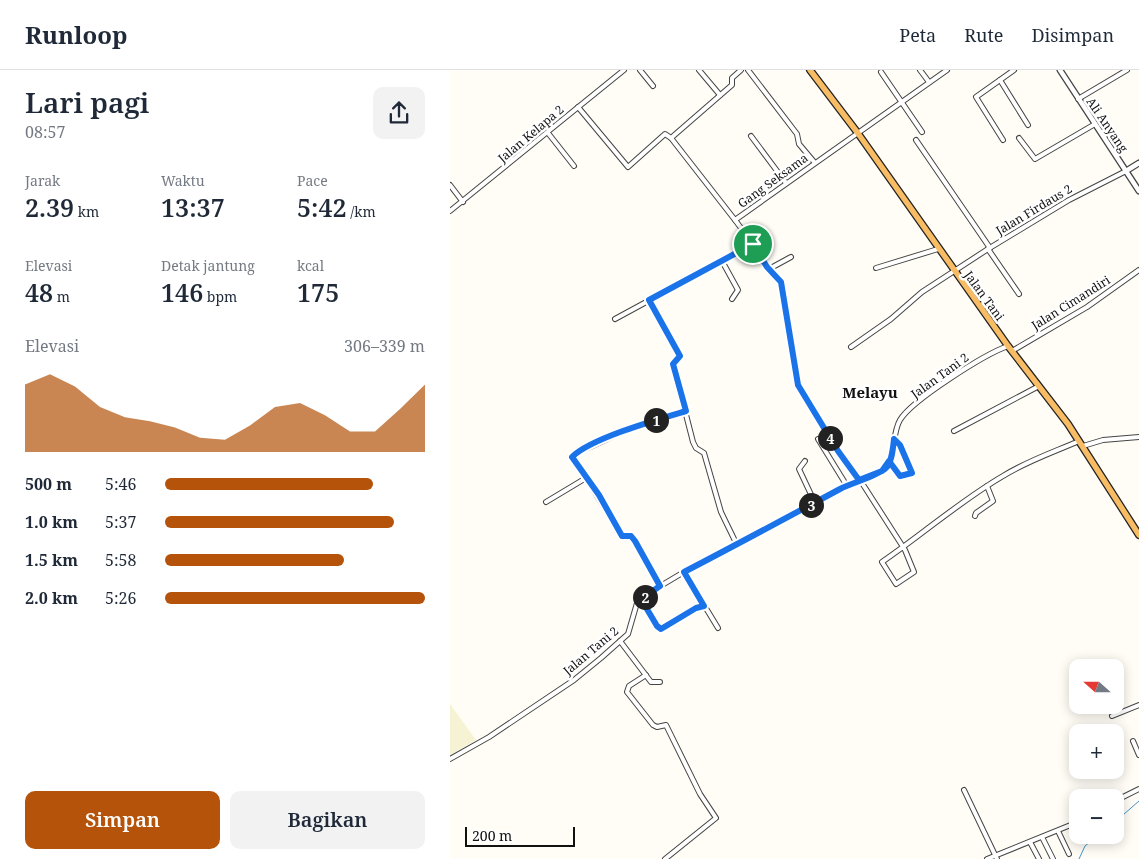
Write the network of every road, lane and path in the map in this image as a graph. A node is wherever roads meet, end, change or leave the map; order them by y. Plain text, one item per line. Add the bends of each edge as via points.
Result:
1 (623, 70) edge
2 (640, 70) edge
3 (699, 70) edge
4 (741, 70) edge
5 (748, 70) edge
6 (810, 70) edge
7 (920, 70) edge
8 (947, 70) edge
9 (1014, 70) edge
10 (1060, 70) edge
11 (1127, 70) edge
12 (880, 72) dead end
13 (1000, 80) junction
14 (929, 82) junction
15 (653, 86) dead end
16 (720, 95) junction
17 (1078, 99) junction
18 (901, 101) junction
19 (578, 107) junction
20 (1095, 124) junction
21 (1028, 125) dead end
22 (548, 132) junction
23 (857, 132) junction
24 (922, 132) dead end
25 (751, 136) dead end
26 (672, 138) junction
27 (1019, 138) dead end
28 (916, 140) dead end
29 (1003, 140) dead end
30 (815, 162) junction
31 (1139, 163) edge
32 (574, 166) dead end
33 (1126, 171) junction
34 (786, 183) junction
35 (450, 185) edge
36 (1139, 191) edge
37 (463, 202) junction
38 (450, 211) edge
39 (735, 220) junction
40 (753, 244) junction
41 (938, 249) junction
42 (989, 249) junction
43 (791, 257) dead end
44 (722, 261) junction
45 (876, 268) dead end
46 (769, 269) junction
47 (1139, 270) edge
48 (955, 272) junction
49 (1019, 294) dead end
50 (649, 300) junction
51 (732, 300) dead end
52 (615, 319) dead end
53 (851, 347) dead end
54 (1010, 348) junction
55 (1039, 386) junction
56 (686, 411) junction
57 (954, 431) dead end
58 (1139, 437) edge
59 (818, 438) dead end
60 (894, 439) junction
61 (1081, 443) junction
62 (805, 461) dead end
63 (889, 461) junction
64 (586, 478) junction
65 (859, 480) junction
66 (847, 486) junction
67 (987, 486) junction
68 (546, 502) dead end
69 (814, 503) junction
70 (975, 516) dead end
71 (1137, 527) edge
72 (1139, 535) edge
73 (737, 545) junction
74 (904, 547) junction
75 (684, 572) junction
76 (660, 586) junction
77 (641, 599) junction
78 (704, 606) junction
79 (718, 628) dead end
80 (620, 641) junction
81 (646, 675) junction
82 (660, 682) dead end
83 (1139, 705) edge
84 (1112, 716) dead end
85 (1133, 741) dead end
86 (1139, 755) edge
87 (450, 759) edge
88 (1139, 789) edge
89 (964, 790) dead end
90 (1124, 796) edge
91 (1069, 826) edge
92 (1058, 831) junction
93 (1042, 837) junction
94 (1030, 842) junction
95 (1069, 854) dead end
96 (996, 857) edge
97 (665, 859) edge
98 (987, 859) edge
99 (1039, 859) edge
100 (1052, 859) edge

1 - 19 street, Jalan Kelapa 2
2 - 15 street
3 - 16 street
4 - 16 street via 732,78 732,85
5 - 30 street
6 - 23 highway, Jalan Tani
7 - 14 street
8 - 14 street, Gang Seksama
9 - 13 street
10 - 17 street, Ali Anyang
11 - 17 street
12 - 18 street
13 - 21 street
13 - 29 street via 976,99
14 - 18 street, Gang Seksama
16 - 26 street
17 - 20 street, Ali Anyang
18 - 23 street, Gang Seksama
18 - 24 street
19 - 22 street, Jalan Kelapa 2
19 - 26 street via 628,167 665,134
20 - 27 street via 1035,158
20 - 33 street, Ali Anyang
22 - 32 street
22 - 37 street, Jalan Kelapa 2
23 - 30 street, Gang Seksama
23 - 41 highway, Jalan Tani
25 - 34 street
26 - 39 street, Gang Seksama
28 - 42 street
30 - 34 street, Gang Seksama
31 - 33 street
33 - 36 street, Ali Anyang
33 - 42 street, Jalan Firdaus 2 via 1069,200
34 - 39 street, Gang Seksama
35 - 37 street
37 - 38 street, Jalan Kelapa 2
39 - 40 street
40 - 44 street
40 - 46 street
41 - 45 street
41 - 48 highway, Jalan Tani
42 - 48 street, Jalan Firdaus 2
42 - 49 street
43 - 46 street
44 - 50 street
44 - 51 street via 738,290
46 - 65 street via 782,286 798,385
47 - 54 street, Jalan Cimandiri via 1087,307
48 - 53 street, Jalan Firdaus 2 via 922,292
48 - 54 highway, Jalan Tani
50 - 52 street
50 - 56 street via 680,356 673,364
54 - 55 highway, Jalan Tani
54 - 60 street, Jalan Tani 2 via 986,355 947,381 906,414 898,423
55 - 57 street
55 - 61 highway, Jalan Tani
56 - 64 street via 631,428 573,455
56 - 73 street via 694,446 704,453 721,512
58 - 61 street
59 - 66 street
60 - 63 street, Jalan Tani 2
60 - 63 street via 912,473 900,476
61 - 67 street via 1023,464
61 - 71 highway, Jalan Tani
62 - 69 street via 798,469
63 - 65 street via 882,471
64 - 68 street
64 - 76 street via 622,536 631,536 635,541
65 - 66 street
65 - 74 street
66 - 69 street
67 - 70 street via 993,501
67 - 74 street
69 - 73 street
71 - 72 highway, Jalan Tani
73 - 75 street
74 - 74 street via 914,572 896,584 882,562
75 - 76 street
75 - 78 street
76 - 77 street
77 - 78 street via 661,629
77 - 80 street, Jalan Tani 2 via 634,610 628,634
78 - 79 street
80 - 81 street
80 - 87 street, Jalan Tani 2 via 574,680
81 - 82 street via 651,682
81 - 97 street via 629,686 627,692 655,727 666,725 700,794 716,818
83 - 84 street
85 - 86 street
88 - 90 street
89 - 96 street
91 - 92 street
92 - 93 street
92 - 95 street
93 - 94 street
93 - 100 street
94 - 96 street
94 - 99 street
96 - 98 street

